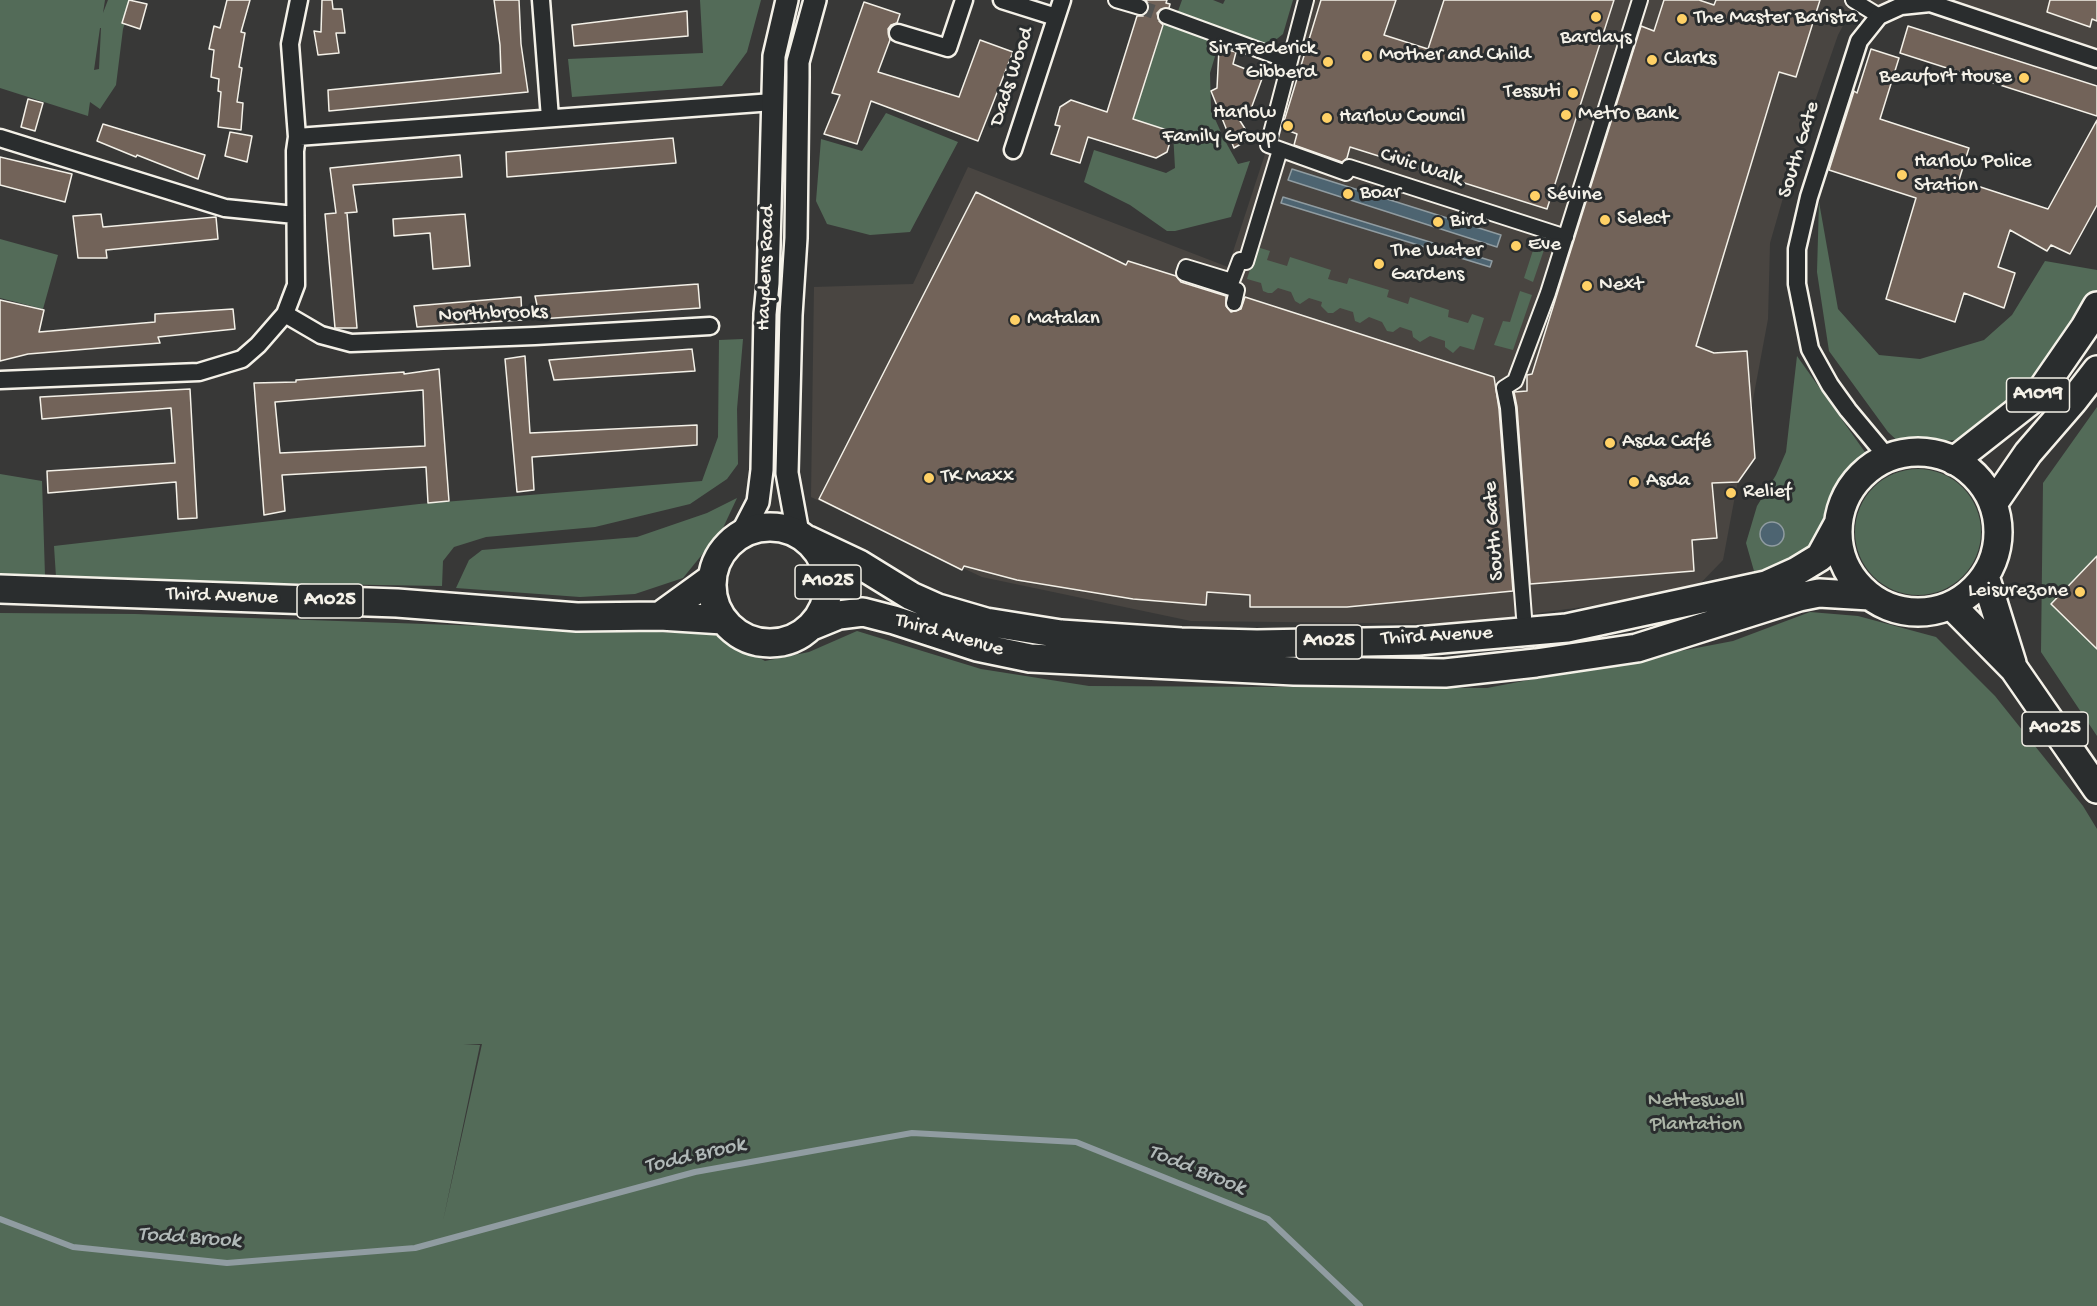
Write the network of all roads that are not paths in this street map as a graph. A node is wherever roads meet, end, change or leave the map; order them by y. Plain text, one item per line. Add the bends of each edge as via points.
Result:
1 (298, 0) edge
2 (541, 0) edge
3 (787, 0) edge
4 (815, 0) edge
5 (964, 0) edge
6 (1002, 0) edge
7 (1062, 0) edge
8 (1116, 0) edge
9 (1306, 0) edge
10 (1640, 0) edge
11 (1853, 0) edge
12 (1140, 7) tunnel mouth
13 (1166, 16) tunnel mouth
14 (1880, 16) junction
15 (1056, 17) junction
16 (898, 33) dead end
17 (2097, 59) edge
18 (1289, 61) junction
19 (773, 102) junction
20 (797, 102) junction
21 (550, 118) junction
22 (297, 137) junction
23 (0, 138) edge
24 (1274, 147) junction
25 (1013, 150) dead end
26 (296, 215) junction
27 (1566, 237) junction
28 (1234, 303) dead end
29 (2097, 306) edge
30 (285, 314) junction
31 (710, 326) dead end
32 (2097, 370) edge
33 (0, 380) edge
34 (1888, 458) junction
35 (1954, 461) junction
36 (1993, 504) junction
37 (1838, 524) junction
38 (742, 533) junction
39 (803, 537) junction
40 (1985, 576) junction
41 (711, 579) junction
42 (0, 589) edge
43 (1870, 596) junction
44 (1951, 605) junction
45 (660, 616) junction
46 (1524, 617) dead end
47 (723, 620) junction
48 (812, 626) junction
49 (2014, 669) junction
50 (2097, 789) edge

1 - 22 street via 290,44
2 - 21 street
3 - 19 street, Haydens Road via 774,56
4 - 20 street, Haydens Road via 798,62
5 - 16 street via 948,48
6 - 15 street, Dads Wood
7 - 15 street, Dads Wood
8 - 12 street
9 - 18 street
10 - 27 street, South Gate
11 - 14 street
13 - 18 street
14 - 17 street, South Gate via 1901,6 1930,3
14 - 34 street, South Gate via 1859,41 1819,163 1797,249 1797,285 1810,349 1830,385
15 - 25 street, Dads Wood
18 - 24 street
19 - 20 street
19 - 21 street
19 - 38 street, Haydens Road via 762,471 758,502
20 - 39 street, Haydens Road via 788,473
21 - 22 street
22 - 26 street
23 - 26 street via 225,208
24 - 27 street, Civic Walk via 1346,173 1349,167
24 - 28 street via 1246,262 1240,260 1232,281 1186,267 1184,273 1238,290
26 - 30 street via 296,285
27 - 46 street, South Gate via 1523,362 1515,381 1504,388
29 - 35 main road, A1019 via 2038,395
30 - 31 street, Northbrooks via 321,335 351,343
30 - 33 street via 242,359 198,372
32 - 36 main road, A1019 via 2028,453
34 - 35 main road via 1921,452
34 - 37 main road via 1857,480 1847,495
35 - 36 main road via 1976,477
36 - 40 main road via 1998,523 1997,544
37 - 39 main road, Third Avenue / A1025 via 1820,557 1766,585 1567,628 1418,641 1257,644 1061,634 986,622 911,596 859,564
37 - 43 main road via 1842,558 1853,579
38 - 39 main road, A1025 via 774,526
38 - 41 main road via 716,561
39 - 48 main road, A1025 via 820,555 827,573 828,592 823,610
40 - 44 main road
40 - 49 main road, A1025
41 - 45 main road
41 - 47 main road via 716,608
42 - 45 main road, Third Avenue / A1025 via 396,603 578,616
43 - 44 main road via 1900,610 1918,612
43 - 48 main road, Third Avenue / A1025 via 1819,593 1637,648 1445,673 1294,671 1030,658 977,647 863,612 839,615
44 - 49 main road, A1025
45 - 47 main road, Third Avenue / A1025
47 - 48 main road, A1025 via 735,632 766,644 799,636
49 - 50 main road, A1025

